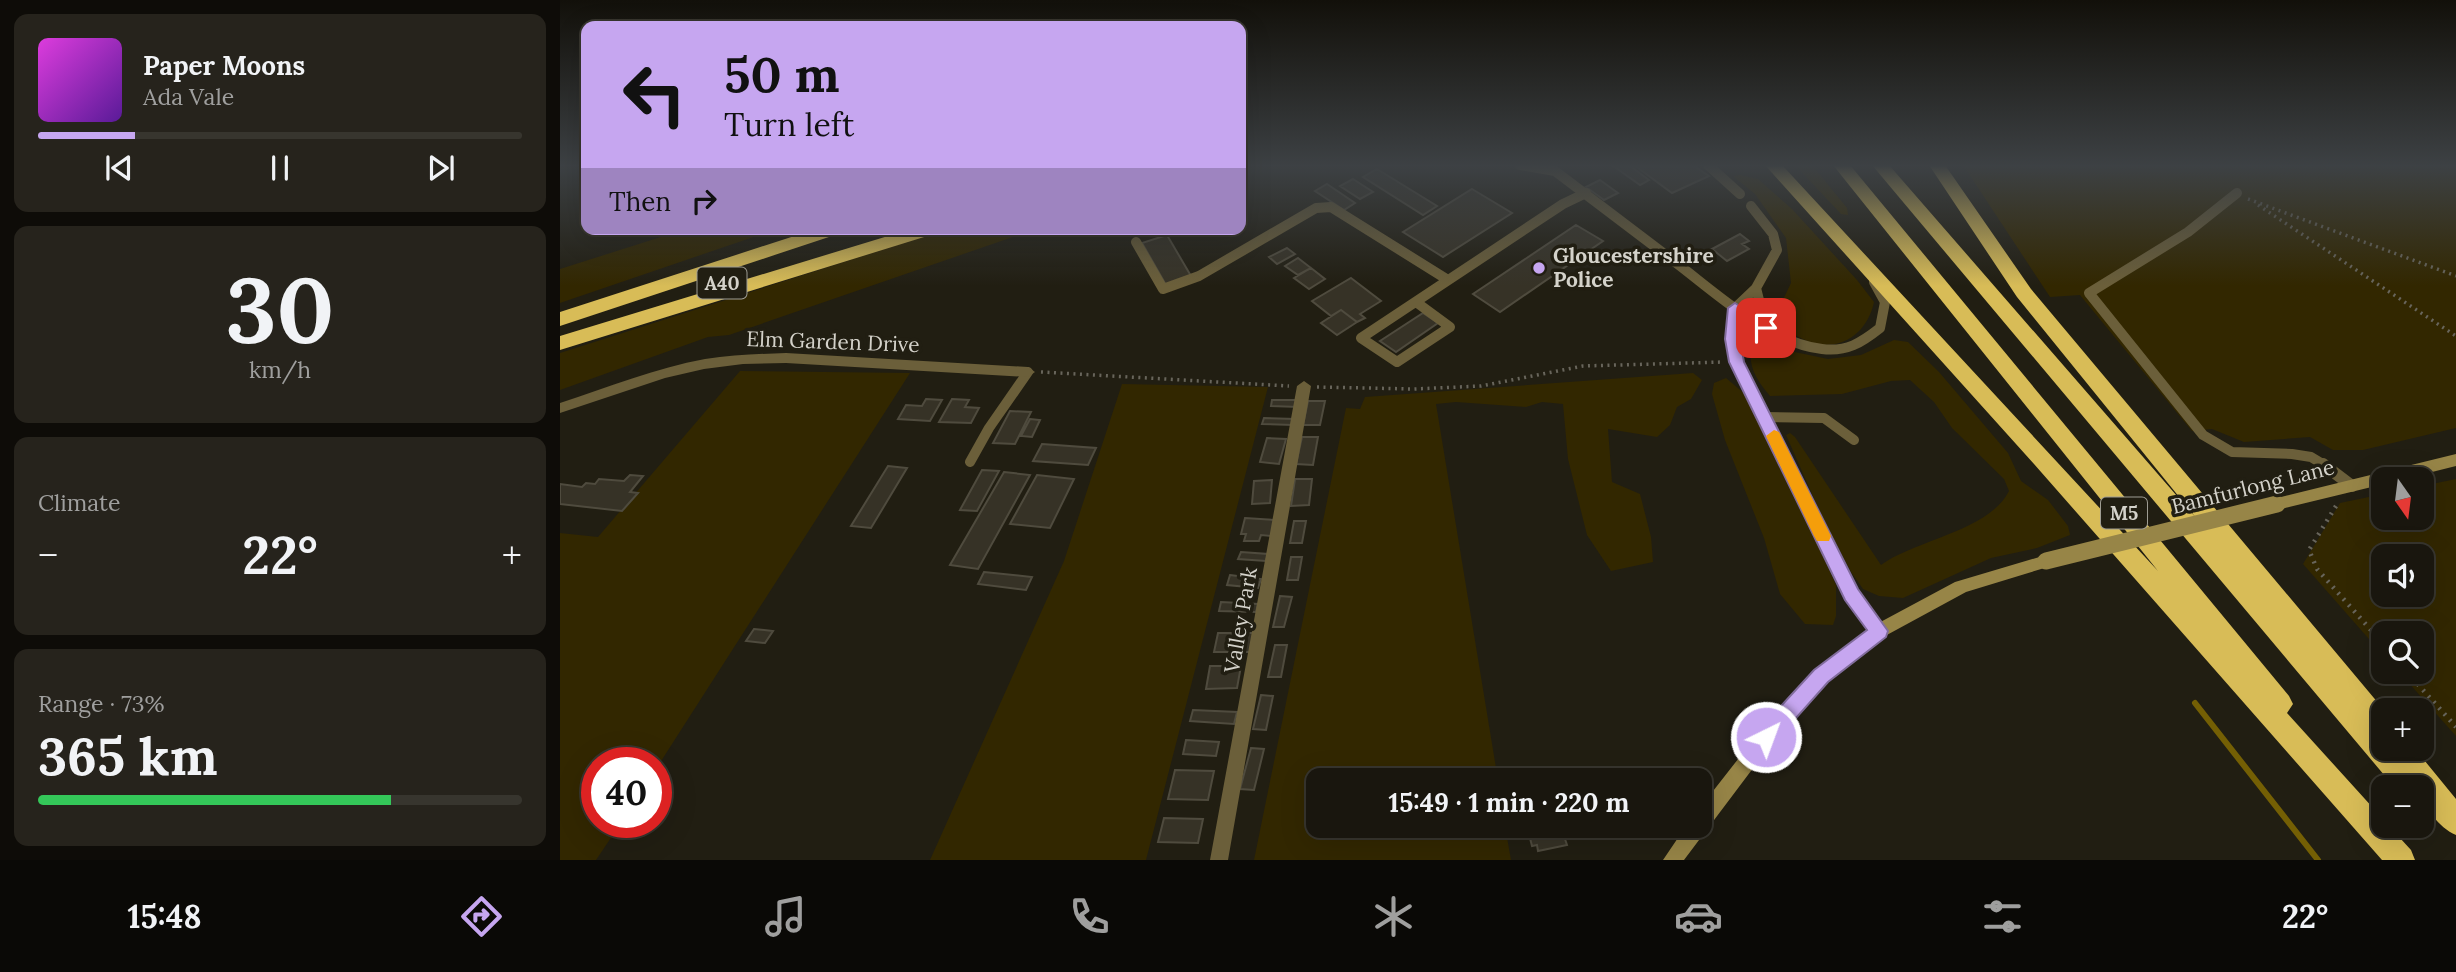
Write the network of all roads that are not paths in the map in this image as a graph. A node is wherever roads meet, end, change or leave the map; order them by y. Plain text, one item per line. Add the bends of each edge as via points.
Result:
1 (1561, 205) edge
2 (1602, 205) edge
3 (1810, 205) edge
4 (1874, 205) edge
5 (1914, 205) edge
6 (1964, 205) edge
7 (2222, 205) edge
8 (1751, 206) dead end
9 (806, 235) edge
10 (817, 235) edge
11 (865, 235) edge
12 (911, 235) edge
13 (1136, 242) dead end
14 (1865, 264) junction
15 (704, 272) junction
16 (1448, 280) junction
17 (1755, 288) junction
18 (1416, 302) junction
19 (1735, 308) junction
20 (560, 319) edge
21 (1766, 328) junction
22 (560, 336) edge
23 (560, 343) edge
24 (1737, 362) joint
25 (1028, 372) joint
26 (1304, 387) road end
27 (560, 408) edge
28 (1764, 417) junction
29 (1854, 440) dead end
30 (2456, 460) edge
31 (970, 463) dead end
32 (2352, 486) junction
33 (1879, 631) junction
34 (2371, 714) edge
35 (2408, 761) edge
36 (2402, 775) edge
37 (1712, 807) edge
38 (2434, 812) edge
39 (2456, 821) edge
40 (1688, 838) edge
41 (2456, 838) edge
42 (1219, 860) edge
43 (1672, 860) edge
44 (2401, 860) edge
45 (2408, 860) edge

1 - 16 lane
2 - 19 lane
3 - 14 highway, M5
4 - 45 highway, M5
5 - 36 highway, M5
6 - 34 highway via 2024,293
7 - 32 lane via 2188,232 2089,293 2203,435 2232,452 2311,457 2337,471
8 - 17 lane via 1773,234 1777,250
9 - 15 highway
10 - 15 highway, A40
11 - 22 highway, A40
12 - 23 highway
13 - 16 lane via 1163,289 1199,276 1316,208 1331,207
14 - 21 lane via 1885,302 1880,328 1854,347 1815,350
14 - 44 highway, M5
15 - 20 highway, A40
16 - 18 lane
17 - 19 lane
17 - 21 lane
18 - 18 lane via 1450,327 1397,362 1361,338
19 - 21 lane
19 - 24 lane via 1732,339
24 - 28 street
25 - 27 street, Elm Garden Drive via 743,359 663,374
25 - 31 lane
26 - 42 street, Valley Park
28 - 29 lane via 1824,418
28 - 33 street via 1852,594
30 - 32 street, Bamfurlong Lane
32 - 33 street, Bamfurlong Lane, bridge via 2046,561 1961,587
33 - 37 street, Bamfurlong Lane via 1821,676
35 - 39 highway
38 - 41 highway
40 - 43 street, Bamfurlong Lane

